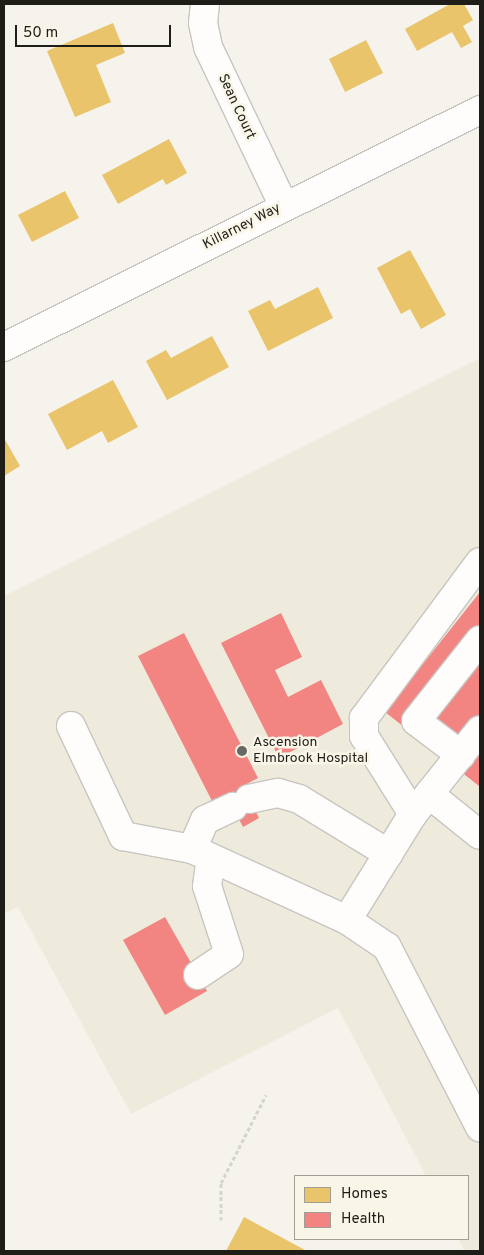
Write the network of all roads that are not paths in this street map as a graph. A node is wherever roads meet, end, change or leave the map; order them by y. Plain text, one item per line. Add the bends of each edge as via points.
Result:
1 (205, 4) edge
2 (480, 110) edge
3 (284, 206) junction
4 (4, 347) edge
5 (480, 562) edge
6 (480, 640) edge
7 (71, 726) dead end
8 (480, 730) edge
9 (461, 755) junction
10 (421, 804) junction
11 (480, 836) edge
12 (201, 854) junction
13 (389, 854) junction
14 (347, 920) junction
15 (198, 975) dead end
16 (480, 1127) edge

1 - 3 street, Sean Court via 203,23 208,47
2 - 3 street, Killarney Way
3 - 4 street, Killarney Way
5 - 10 street via 468,593 364,718 364,736
6 - 9 street via 416,721
7 - 12 street via 123,836
8 - 9 street
9 - 10 street
10 - 11 street
10 - 13 street
12 - 13 street via 205,820 241,803 278,793 299,799
12 - 14 street
12 - 15 street via 207,886 229,954
13 - 14 street
14 - 16 street via 387,947

